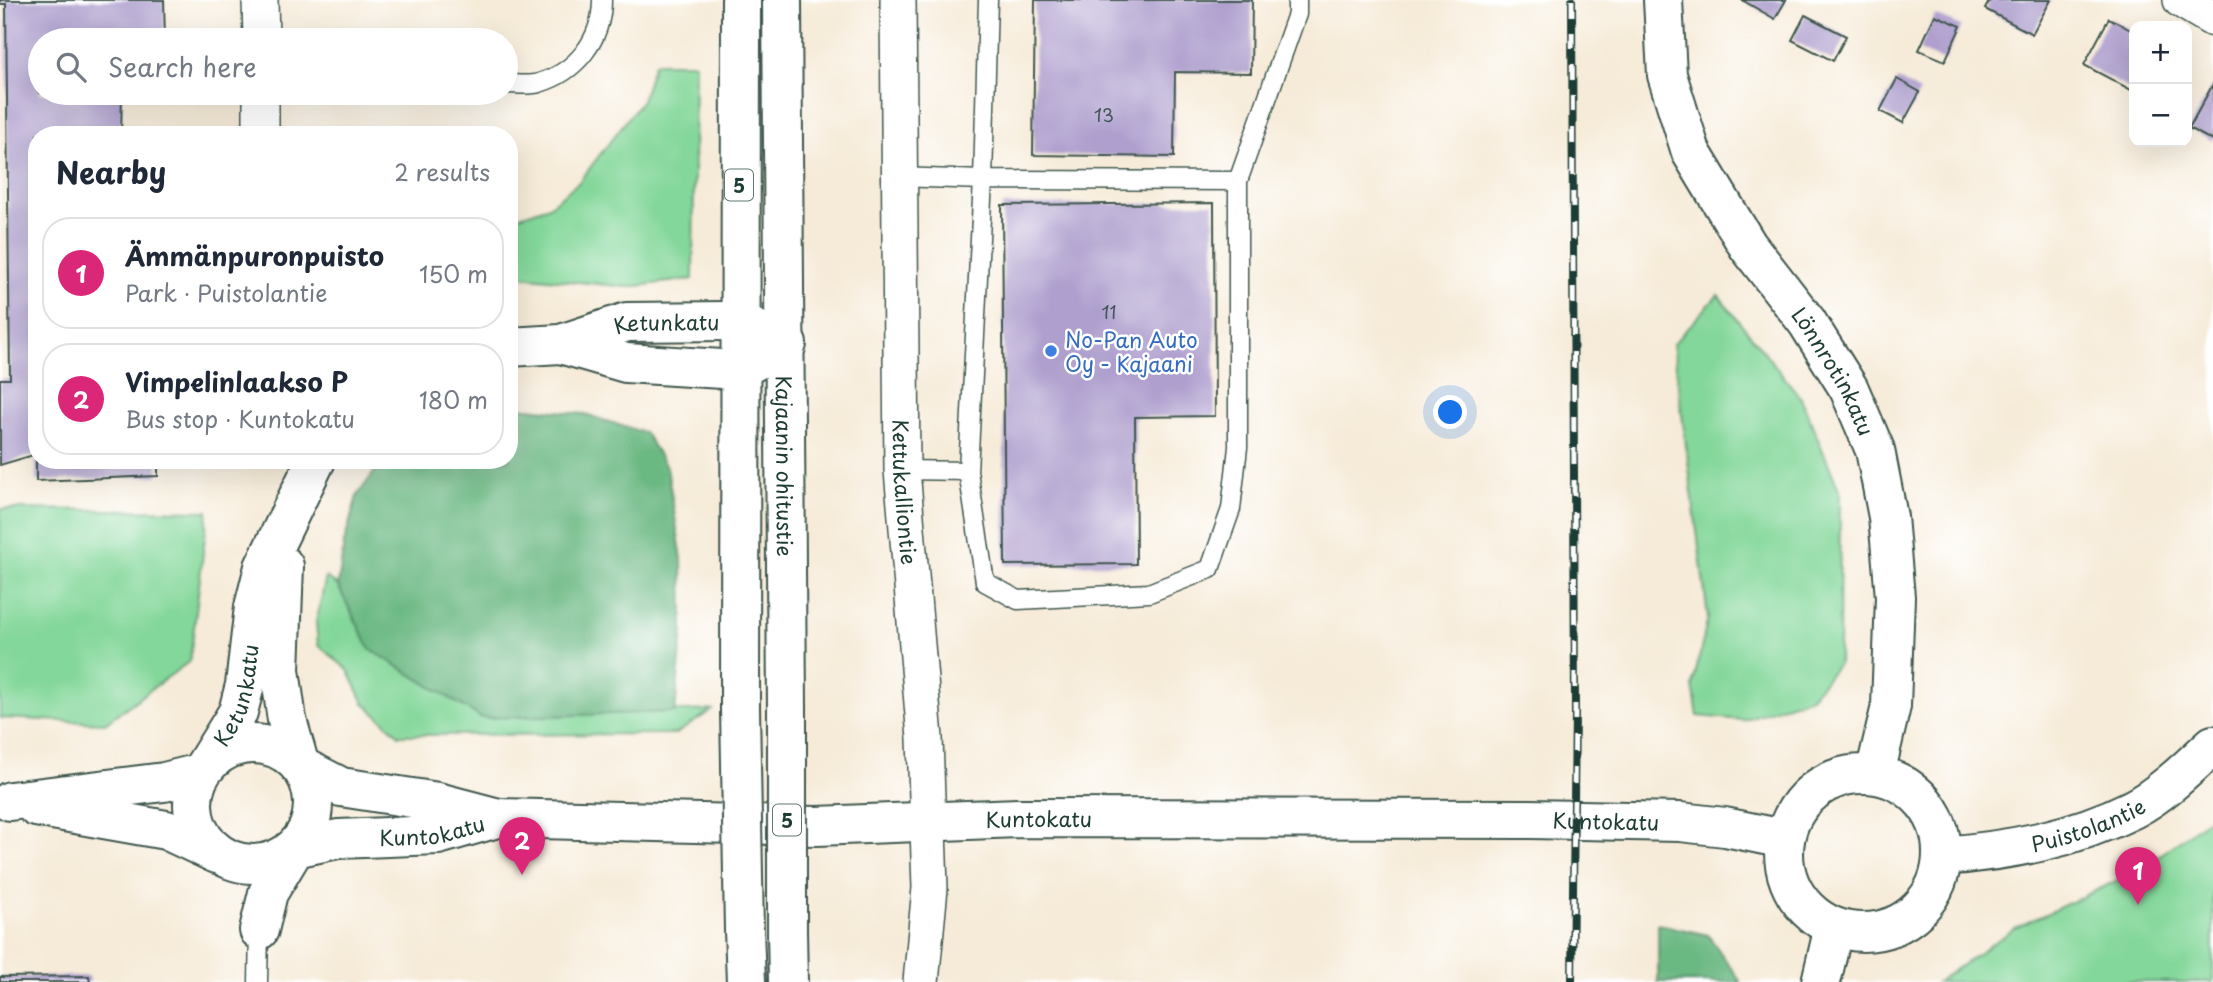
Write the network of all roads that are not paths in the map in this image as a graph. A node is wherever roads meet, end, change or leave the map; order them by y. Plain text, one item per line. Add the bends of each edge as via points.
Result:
1 (260, 0) edge
2 (602, 0) edge
3 (741, 0) edge
4 (782, 0) edge
5 (898, 0) edge
6 (988, 0) edge
7 (1297, 0) edge
8 (1663, 0) edge
9 (2181, 0) edge
10 (2213, 19) edge
11 (261, 28) edge
12 (518, 84) edge
13 (261, 105) edge
14 (261, 126) edge
15 (898, 177) junction
16 (983, 180) junction
17 (1238, 181) junction
18 (738, 321) junction
19 (561, 344) junction
20 (787, 344) junction
21 (518, 346) edge
22 (738, 370) junction
23 (312, 469) edge
24 (902, 470) junction
25 (968, 471) junction
26 (282, 533) junction
27 (2213, 745) edge
28 (300, 766) junction
29 (200, 773) junction
30 (1875, 774) junction
31 (5, 801) edge
32 (497, 818) junction
33 (928, 819) junction
34 (1784, 839) junction
35 (295, 848) junction
36 (214, 851) junction
37 (1942, 856) junction
38 (1834, 927) junction
39 (259, 930) junction
40 (788, 956) edge
41 (258, 982) edge
42 (746, 982) edge
43 (921, 982) edge
44 (1822, 982) edge

1 - 11 street
2 - 12 lane via 590,48 568,71 537,84
3 - 18 main road, 5
4 - 20 main road, Kajaanin ohitustie / 5
5 - 15 street, Kettukalliontie
6 - 16 lane
7 - 17 lane via 1297,14
8 - 30 main road, Lönnrotinkatu via 1667,75 1691,152 1748,246 1807,322 1849,389 1875,450 1888,517 1895,597 1891,706
9 - 10 street
13 - 14 street
15 - 16 lane
15 - 24 street, Kettukalliontie
16 - 17 lane
16 - 25 lane
17 - 25 lane via 1238,447 1231,509 1210,569 1149,593 1018,600 985,582
18 - 19 main road, Ketunkatu via 627,322
18 - 20 main road, Ketunkatu
18 - 22 main road, 5
19 - 21 main road, Ketunkatu
19 - 22 main road, Ketunkatu via 626,363
20 - 22 main road
20 - 40 main road, Kajaanin ohitustie / 5, bridge
22 - 42 main road, 5, bridge
23 - 26 main road, Ketunkatu
24 - 25 lane
24 - 33 street, Kettukalliontie
26 - 28 main road, Ketunkatu via 281,670 287,720
26 - 29 main road, Ketunkatu via 261,580 238,712
27 - 37 main road, Puistolantie via 2135,808 2060,837 2004,851
28 - 29 main road via 268,745 248,743 213,758
28 - 32 main road via 341,786 438,802
28 - 35 main road via 313,799 312,817
29 - 31 main road via 164,782
29 - 36 main road via 192,806 199,831
30 - 34 main road via 1850,774 1807,796 1792,816
30 - 37 main road via 1897,781 1931,811
31 - 36 main road via 166,830
32 - 33 main road, Kuntokatu via 817,826
32 - 35 main road, Kuntokatu via 438,835 338,839
33 - 34 main road, Kuntokatu via 1666,822
33 - 43 street, Kettukalliontie via 930,888
34 - 38 main road via 1784,866 1793,892 1811,913
35 - 36 main road via 264,864 229,860
35 - 39 main road via 268,893
36 - 39 main road via 248,886
37 - 38 main road via 1937,880 1925,902 1907,919 1871,931
38 - 44 main road
39 - 41 lane

